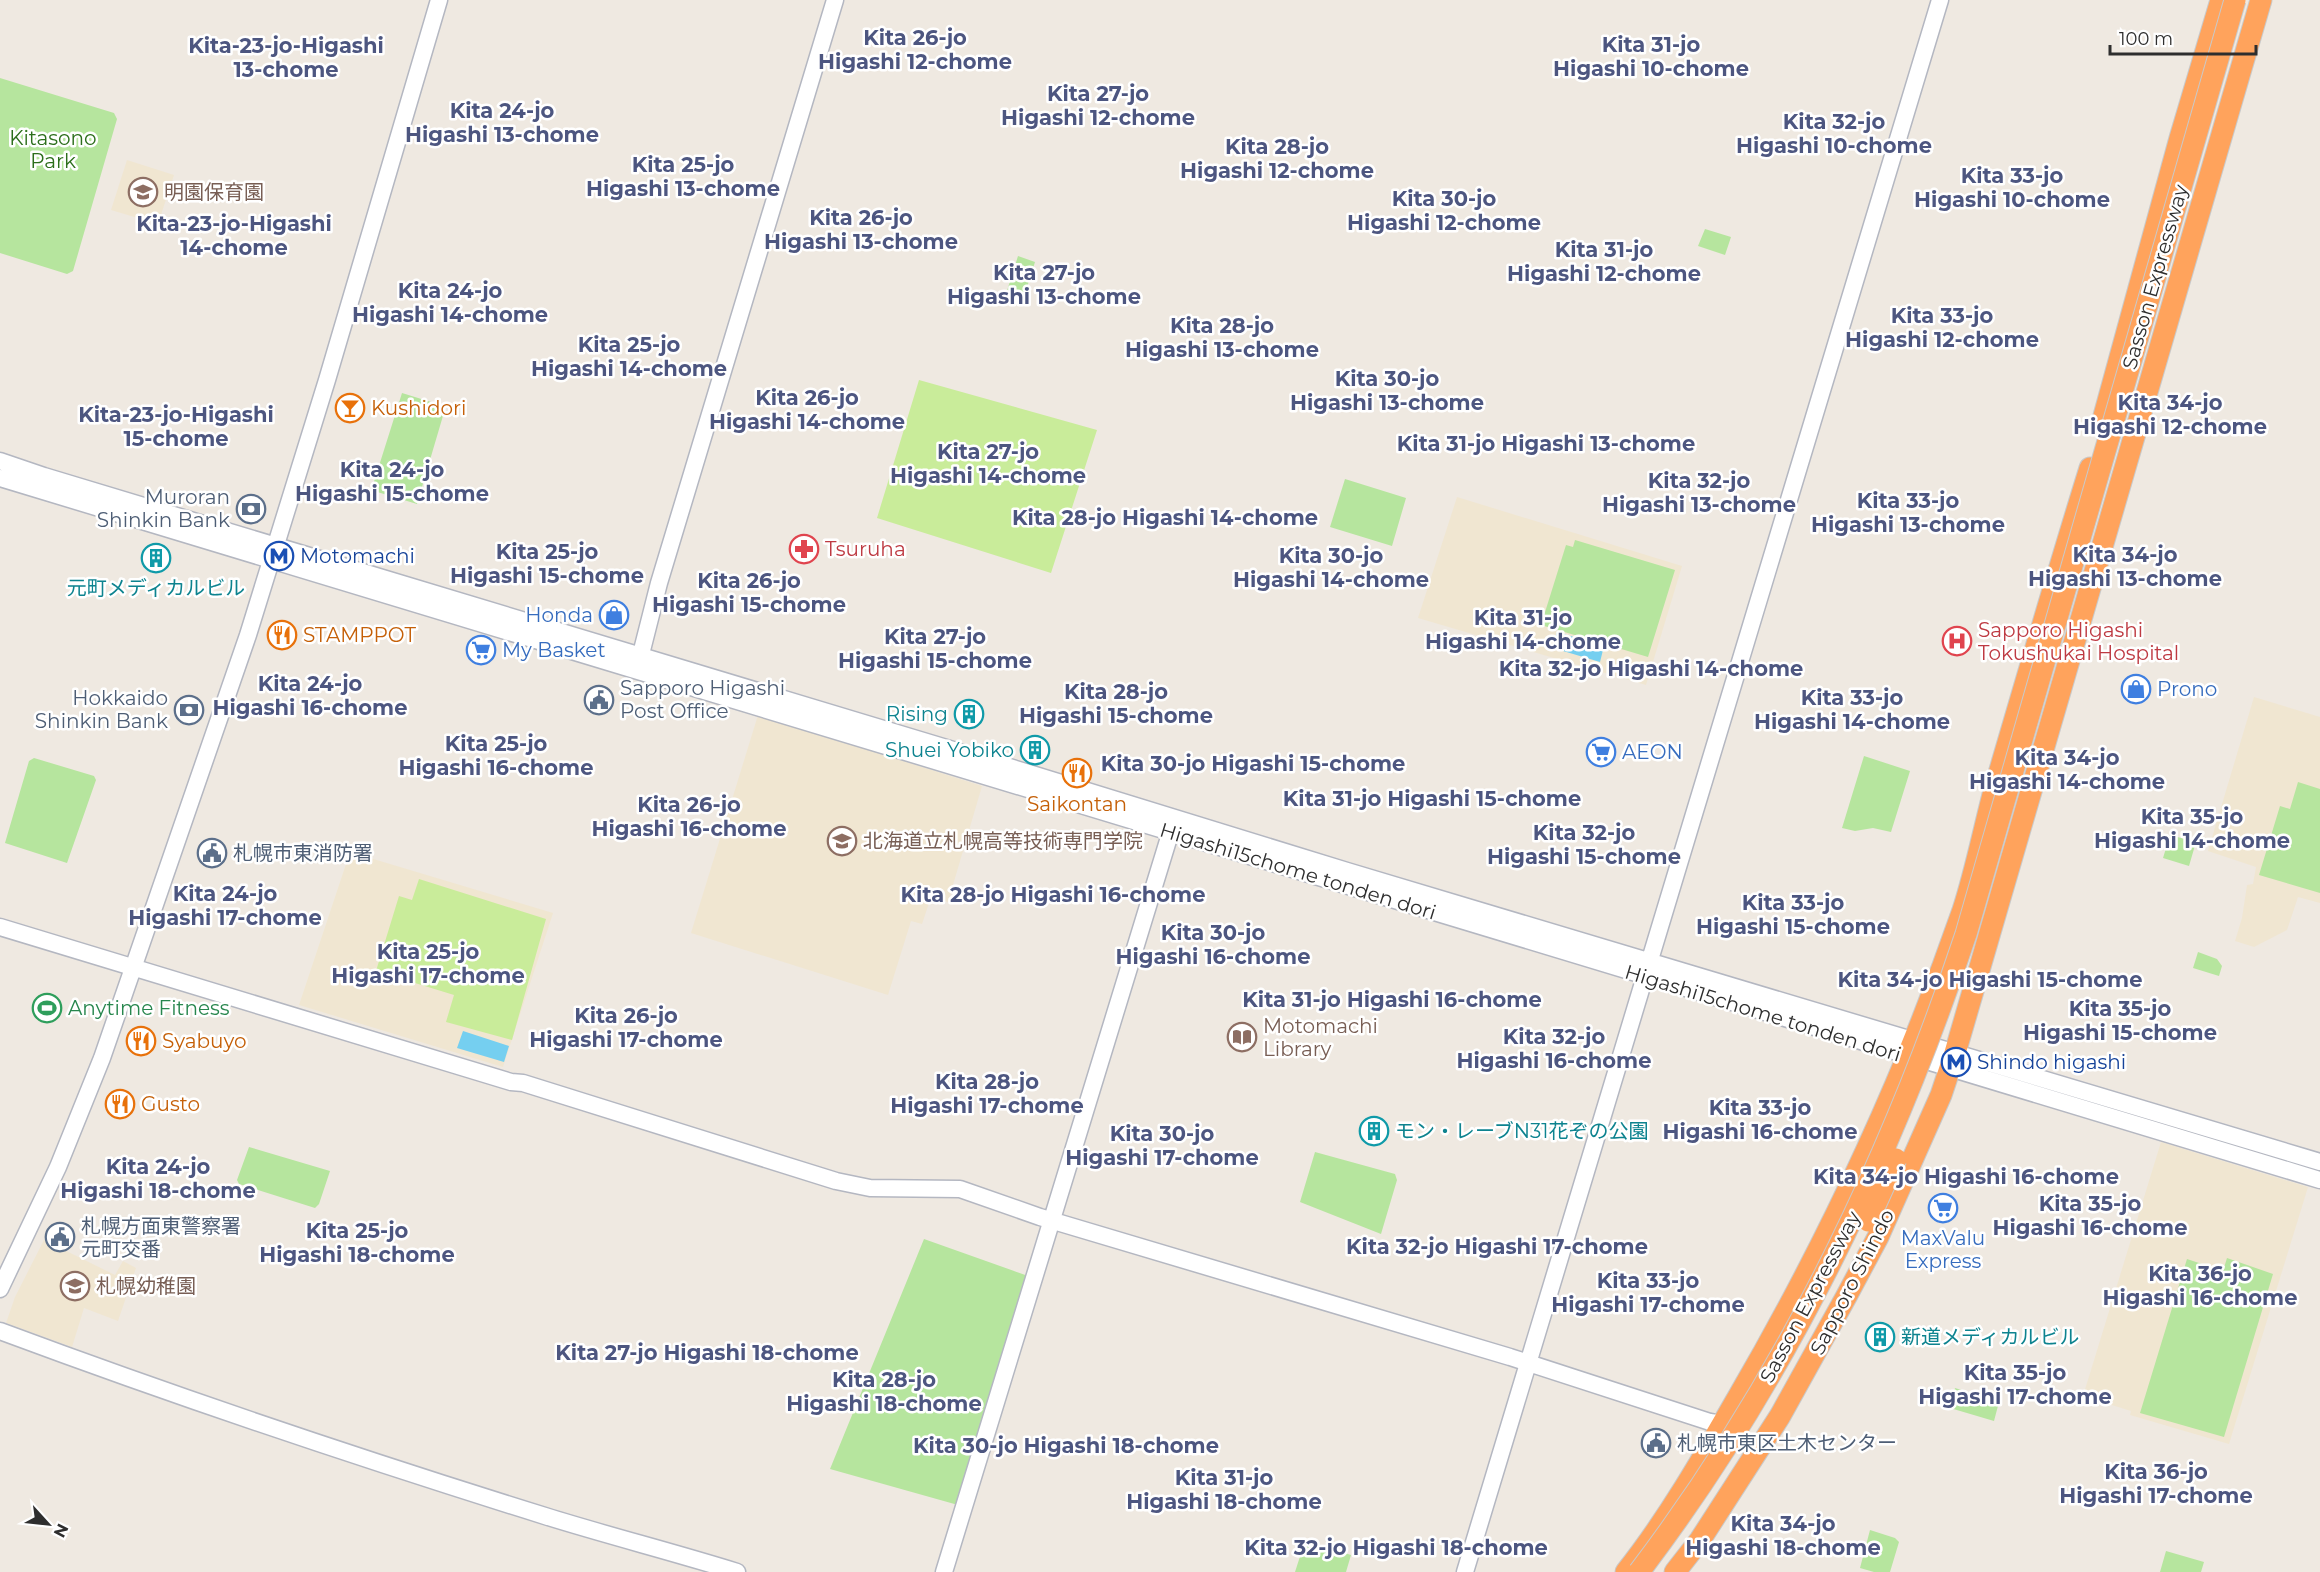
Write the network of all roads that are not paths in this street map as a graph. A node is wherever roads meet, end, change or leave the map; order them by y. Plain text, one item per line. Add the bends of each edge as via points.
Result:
1 (439, 0) edge
2 (835, 0) edge
3 (1940, 0) edge
4 (2221, 0) edge
5 (2235, 0) edge
6 (2248, 0) edge
7 (2261, 0) edge
8 (0, 460) edge
9 (0, 478) edge
10 (274, 553) junction
11 (638, 663) junction
12 (1173, 825) junction
13 (0, 927) edge
14 (135, 967) junction
15 (1647, 969) junction
16 (1911, 1049) junction
17 (1952, 1061) junction
18 (2320, 1162) edge
19 (2320, 1180) edge
20 (1052, 1220) junction
21 (0, 1289) edge
22 (0, 1331) edge
23 (1527, 1363) junction
24 (1723, 1424) junction
25 (737, 1572) edge
26 (944, 1572) edge
27 (1465, 1572) edge
28 (1626, 1572) edge
29 (1639, 1572) edge
30 (1657, 1572) edge
31 (1676, 1572) edge

1 - 10 street
2 - 11 street
3 - 15 street
4 - 16 highway via 1964,906
5 - 29 highway, Sasson Expressway, bridge via 1976,901 1914,1080 1870,1183 1805,1313 1745,1417
6 - 30 highway, Sasson Expressway, bridge via 1959,1003 1883,1189 1824,1309 1758,1424
7 - 17 highway, Sapporo Shindo
8 - 10 street, Higashi15chome tonden dori
9 - 10 street, Higashi15chome tonden dori
10 - 11 street, Higashi15chome tonden dori
10 - 14 street
11 - 12 street, Higashi15chome tonden dori
12 - 15 street, Higashi15chome tonden dori
12 - 20 street
13 - 14 street
14 - 20 street via 836,1181 870,1188 960,1189
14 - 21 street via 58,1167
15 - 16 street, Higashi15chome tonden dori
15 - 23 street
16 - 17 street, Higashi15chome tonden dori
16 - 24 highway via 1830,1228
17 - 18 street, Higashi15chome tonden dori
17 - 19 street, Higashi15chome tonden dori
17 - 31 highway, Sapporo Shindo via 1941,1095 1878,1237 1846,1297 1780,1416
20 - 23 street
20 - 26 street
22 - 25 street via 336,1449 553,1519
23 - 24 street
23 - 27 street
24 - 28 highway

